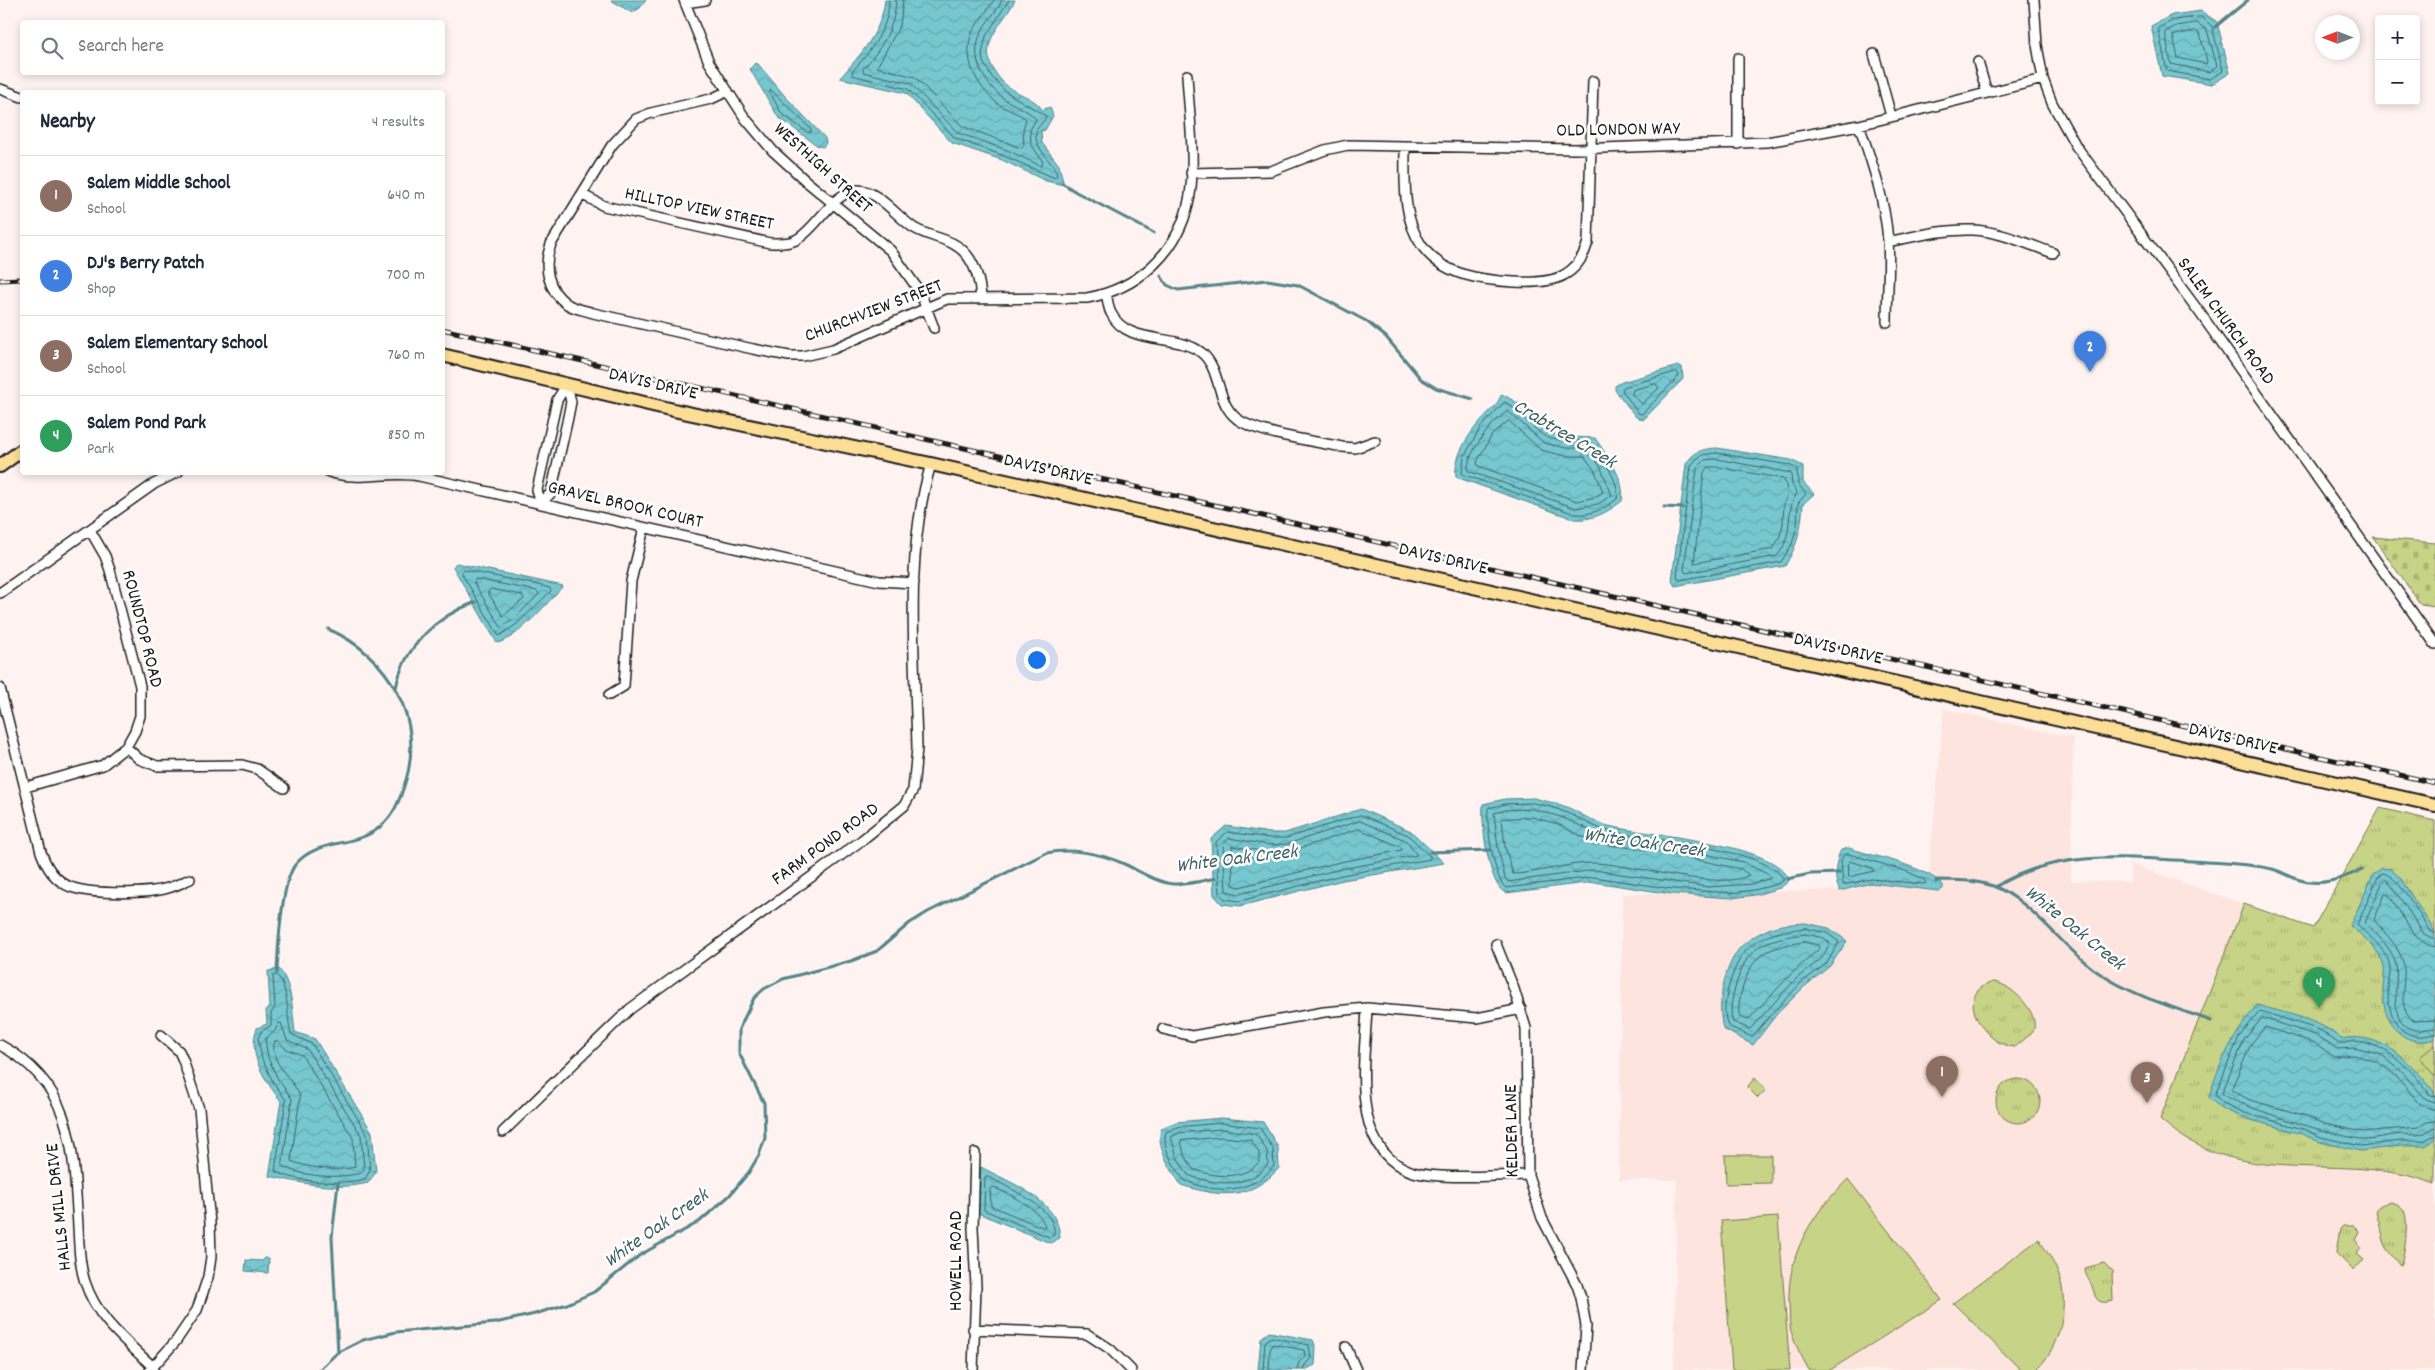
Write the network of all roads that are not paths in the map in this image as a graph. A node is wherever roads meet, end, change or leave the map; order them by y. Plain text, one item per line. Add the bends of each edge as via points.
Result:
1 (705, 0) edge
2 (2034, 0) edge
3 (684, 1) edge
4 (1874, 54) dead end
5 (1738, 58) dead end
6 (1978, 62) dead end
7 (1187, 75) dead end
8 (2043, 78) junction
9 (1593, 81) dead end
10 (0, 89) edge
11 (728, 91) junction
12 (1987, 93) junction
13 (20, 96) edge
14 (1891, 116) junction
15 (1859, 124) junction
16 (1738, 144) junction
17 (1405, 147) junction
18 (1590, 149) junction
19 (1191, 173) junction
20 (582, 195) junction
21 (833, 205) junction
22 (1888, 242) junction
23 (2053, 253) dead end
24 (1106, 294) junction
25 (981, 298) junction
26 (927, 308) junction
27 (1887, 322) dead end
28 (934, 328) dead end
29 (445, 356) edge
30 (567, 384) junction
31 (1375, 441) dead end
32 (20, 451) edge
33 (930, 464) junction
34 (0, 466) edge
35 (171, 475) edge
36 (342, 475) edge
37 (394, 475) edge
38 (412, 475) edge
39 (541, 503) junction
40 (644, 528) junction
41 (90, 530) junction
42 (914, 583) junction
43 (0, 593) edge
44 (2435, 644) edge
45 (0, 688) edge
46 (609, 695) dead end
47 (126, 747) junction
48 (26, 786) junction
49 (284, 788) dead end
50 (2435, 805) edge
51 (190, 879) dead end
52 (1496, 944) dead end
53 (1367, 1008) junction
54 (1521, 1009) junction
55 (1163, 1029) dead end
56 (161, 1035) dead end
57 (0, 1045) edge
58 (503, 1132) dead end
59 (975, 1153) dead end
60 (1528, 1175) junction
61 (973, 1329) junction
62 (1346, 1347) dead end
63 (151, 1368) edge
64 (973, 1370) edge
65 (1131, 1370) edge
66 (1356, 1370) edge
67 (1583, 1370) edge

1 - 3 street
2 - 8 street, SALEM CHURCH ROAD
3 - 11 street, WESTHIGH STREET via 709,62
4 - 14 street
5 - 16 street
6 - 12 street
7 - 19 street, CHURCHVIEW STREET
8 - 12 street, OLD LONDON WAY
8 - 44 street, SALEM CHURCH ROAD via 2057,112 2086,161 2200,313
9 - 18 street
10 - 13 street
11 - 20 street, CHURCHVIEW STREET via 711,99 636,119 612,145
11 - 21 street, WESTHIGH STREET via 745,118 773,151
12 - 14 street, OLD LONDON WAY
14 - 15 street, OLD LONDON WAY
15 - 16 street, OLD LONDON WAY via 1767,142
15 - 22 street via 1878,183
16 - 18 street, OLD LONDON WAY via 1633,145
17 - 18 street, OLD LONDON WAY
17 - 18 street via 1408,214 1417,238 1428,253 1442,265 1462,274 1519,281 1545,281 1562,276 1577,265 1585,253
17 - 19 street, OLD LONDON WAY via 1348,145 1271,170
19 - 24 street, CHURCHVIEW STREET via 1188,204 1167,251 1143,274
20 - 21 street, HILLTOP VIEW STREET via 604,206 770,243 785,243 799,238
20 - 26 street, CHURCHVIEW STREET via 548,253 549,281 568,305 789,356 833,349
21 - 25 street, HILLTOP VIEW STREET via 846,194 858,190 870,193 914,228 956,245 974,267
21 - 26 street, WESTHIGH STREET via 891,251 912,277
22 - 23 street via 1944,231 1974,230 2004,236
22 - 27 street
24 - 25 street, CHURCHVIEW STREET via 1074,299
24 - 31 street via 1110,312 1123,326 1148,337 1189,346 1202,354 1214,371 1226,407 1242,422 1258,429 1342,447 1355,448
25 - 26 street, CHURCHVIEW STREET via 947,299
26 - 28 street, WESTHIGH STREET
29 - 30 main road, DAVIS DRIVE
30 - 33 main road, DAVIS DRIVE
30 - 39 street via 557,400 537,490
30 - 39 street via 571,402 567,422 551,493
32 - 34 main road
33 - 42 street, FARM POND ROAD via 919,520
33 - 50 main road, DAVIS DRIVE
35 - 41 street
36 - 37 street, GRAVEL BROOK COURT via 354,478
38 - 39 street, GRAVEL BROOK COURT
39 - 40 street, GRAVEL BROOK COURT
40 - 42 street, GRAVEL BROOK COURT via 879,581
40 - 46 street via 631,581 624,686
41 - 43 street
41 - 47 street, ROUNDTOP ROAD via 110,570 140,686 140,716
42 - 58 street, FARM POND ROAD via 917,748 912,790 904,806 630,1009
45 - 48 street
47 - 48 street, ROUNDTOP ROAD via 103,765
47 - 49 street via 139,759 157,766 242,766 257,769
48 - 51 street via 45,862 63,884 81,890 144,891 167,889
52 - 54 street, KELDER LANE
53 - 54 street via 1477,1018
53 - 55 street via 1324,1012 1192,1036
53 - 60 street via 1364,1073 1367,1121 1386,1154 1413,1172 1431,1175
54 - 60 street, KELDER LANE via 1527,1039
56 - 63 street via 184,1060 199,1109 211,1240 208,1277 196,1310 176,1341
57 - 63 street, HALLS MILL DRIVE via 36,1072 62,1112 73,1155 85,1281 98,1312
59 - 61 street, HOWELL ROAD via 973,1228 976,1287
60 - 67 street, KELDER LANE via 1542,1218 1581,1298 1586,1326
61 - 64 street, HOWELL ROAD
61 - 65 street via 1087,1334 1110,1349
62 - 66 street

